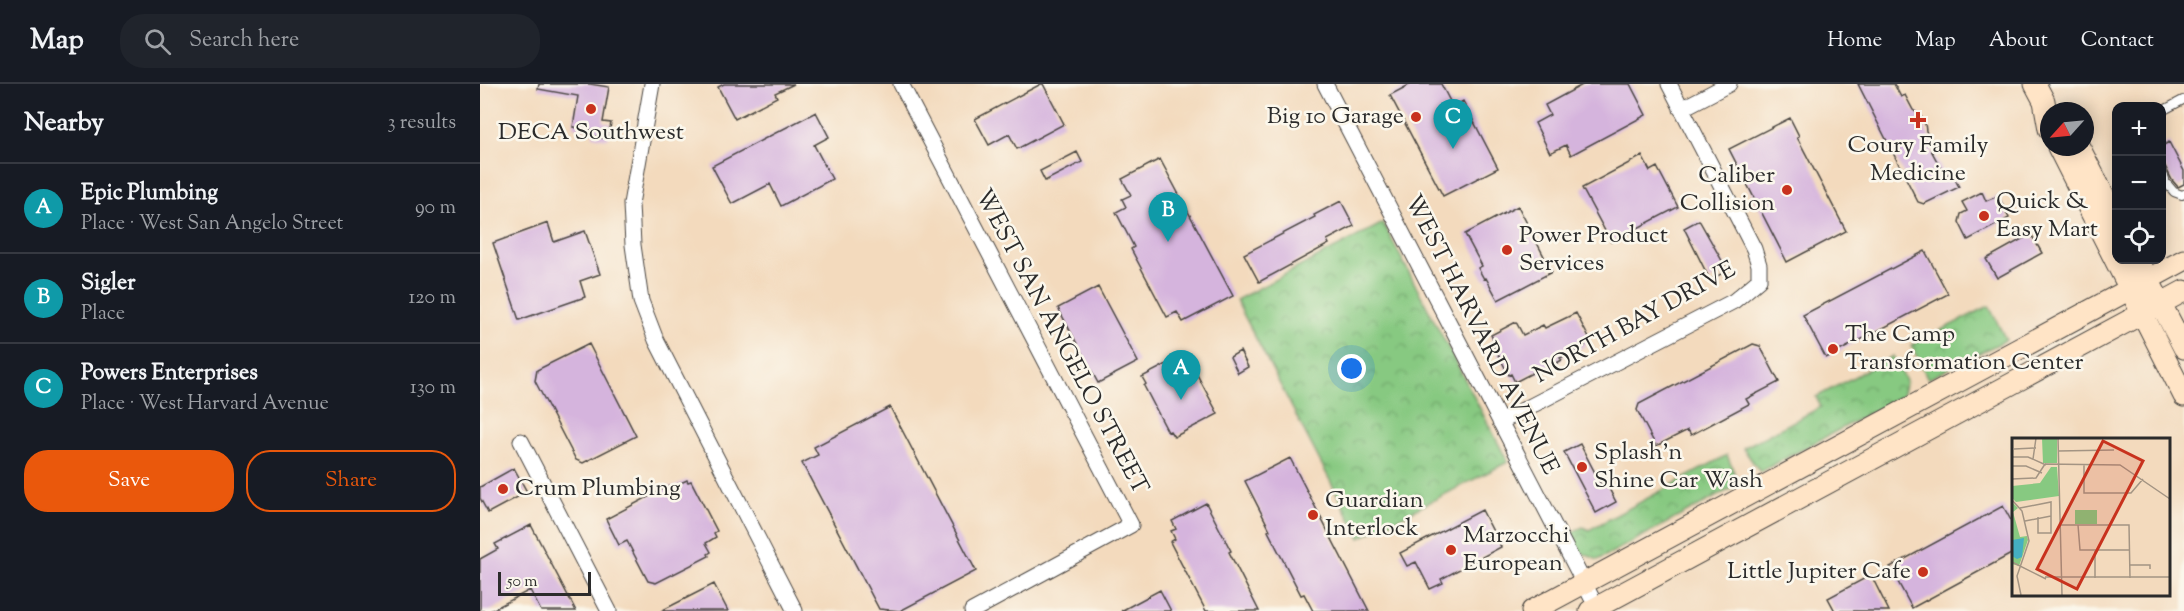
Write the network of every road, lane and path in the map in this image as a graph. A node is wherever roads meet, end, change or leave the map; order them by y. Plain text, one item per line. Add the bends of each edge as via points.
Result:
1 (652, 84) edge
2 (901, 84) edge
3 (1325, 84) edge
4 (1669, 84) edge
5 (1729, 84) edge
6 (2183, 100) edge
7 (1681, 109) junction
8 (2166, 109) edge
9 (2063, 156) edge
10 (2084, 156) edge
11 (2166, 180) edge
12 (2184, 194) edge
13 (2112, 211) edge
14 (2184, 260) edge
15 (2140, 264) edge
16 (2148, 278) junction
17 (2130, 288) junction
18 (2184, 291) edge
19 (2152, 308) junction
20 (2184, 348) edge
21 (2184, 396) edge
22 (1500, 422) junction
23 (520, 441) dead end
24 (1819, 456) junction
25 (1832, 481) junction
26 (1584, 583) junction
27 (1593, 609) edge
28 (609, 611) edge
29 (795, 611) edge
30 (972, 611) edge
31 (1532, 611) edge

1 - 29 street via 631,204 641,301 656,340
2 - 30 street, WEST SAN ANGELO STREET via 1131,525
3 - 22 street, WEST HARVARD AVENUE
4 - 7 street
5 - 7 street
6 - 8 lane
7 - 22 street, NORTH BAY DRIVE via 1754,249 1759,280 1734,301
9 - 17 main road
10 - 13 main road
11 - 12 lane via 2174,192
14 - 16 main road
15 - 16 main road
16 - 17 main road
16 - 19 main road
17 - 19 main road
17 - 24 main road
18 - 19 main road
19 - 20 main road
19 - 21 main road
19 - 25 main road
22 - 26 street, WEST HARVARD AVENUE
23 - 28 street
24 - 25 main road
24 - 26 main road
25 - 27 main road
26 - 27 street, WEST HARVARD AVENUE
26 - 31 main road

